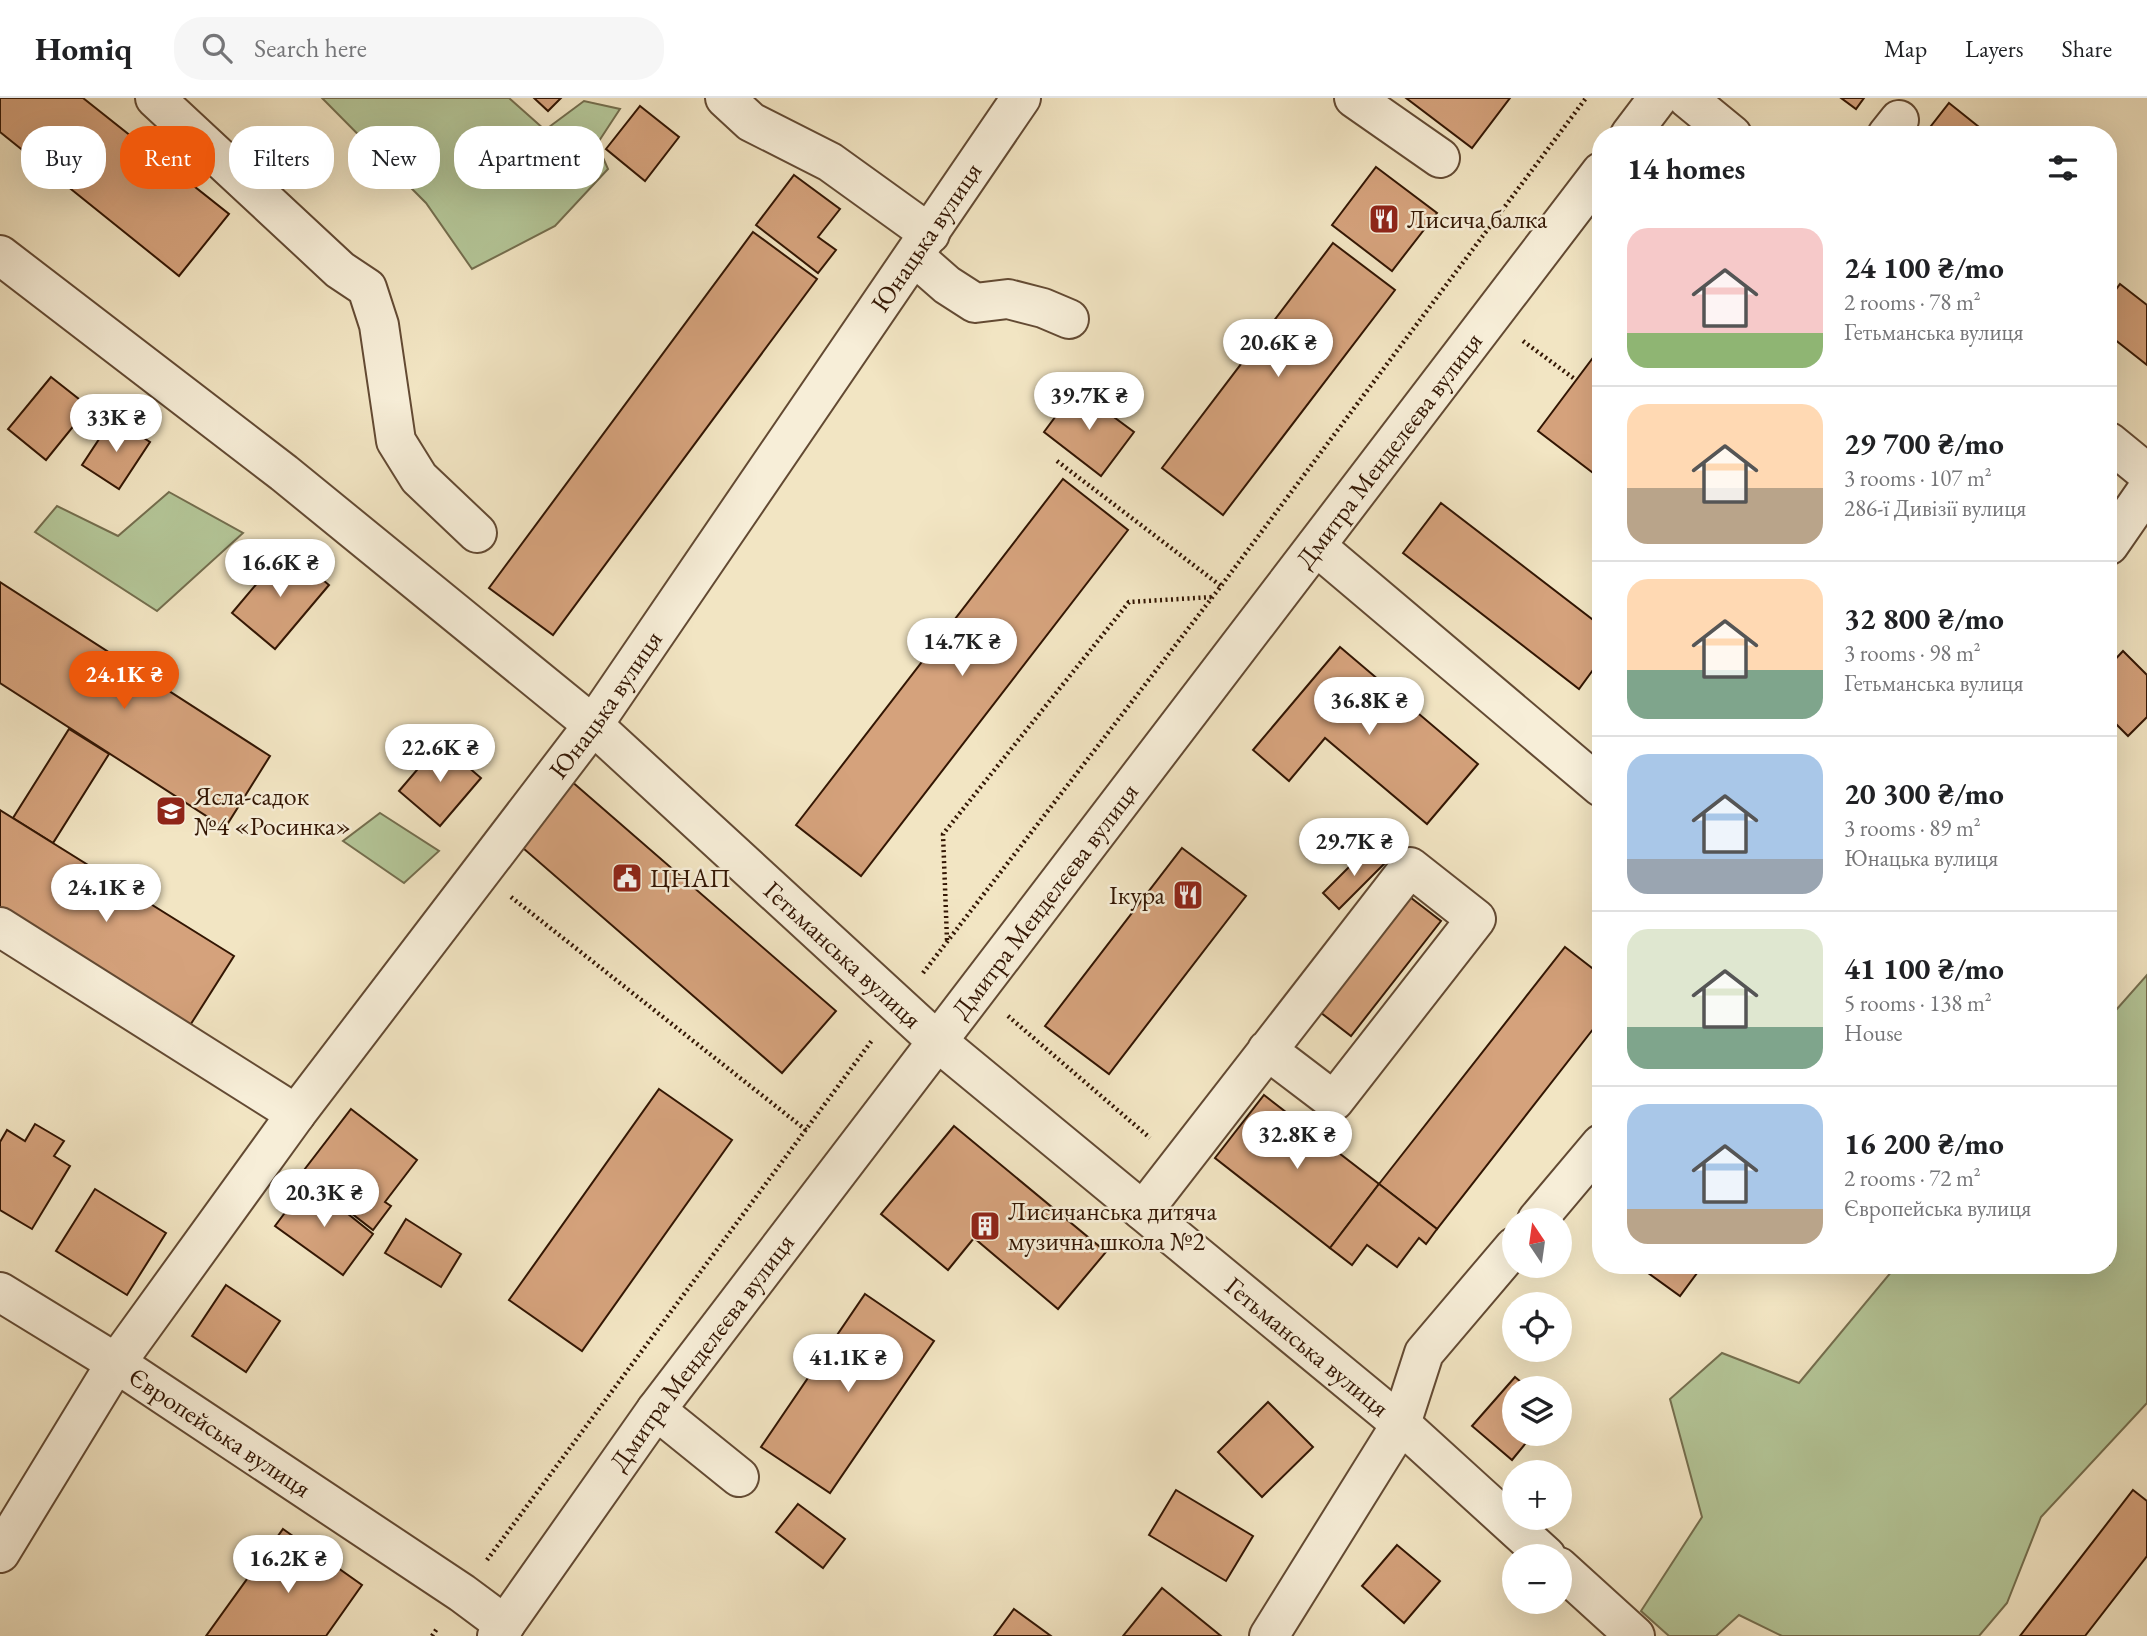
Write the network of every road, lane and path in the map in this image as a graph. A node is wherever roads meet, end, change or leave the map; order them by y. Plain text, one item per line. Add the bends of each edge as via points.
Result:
1 (155, 98) edge
2 (726, 98) edge
3 (1021, 98) edge
4 (1354, 98) edge
5 (1586, 98) edge
6 (1658, 98) edge
7 (1687, 98) edge
8 (1637, 126) edge
9 (1721, 126) edge
10 (1440, 158) dead end
11 (1592, 184) edge
12 (923, 245) junction
13 (0, 255) edge
14 (1069, 319) dead end
15 (1529, 330) dead end
16 (1521, 340) junction
17 (1513, 351) dead end
18 (1576, 380) dead end
19 (2117, 449) edge
20 (1057, 461) dead end
21 (2147, 473) edge
22 (2147, 490) edge
23 (477, 533) dead end
24 (2117, 533) edge
25 (1316, 546) junction
26 (1221, 586) junction
27 (1213, 597) junction
28 (593, 725) junction
29 (1592, 779) edge
30 (480, 872) junction
31 (0, 926) edge
32 (947, 941) junction
33 (898, 1005) junction
34 (1004, 1013) dead end
35 (938, 1042) junction
36 (1267, 1050) junction
37 (296, 1114) junction
38 (806, 1130) junction
39 (1592, 1155) edge
40 (1179, 1164) junction
41 (1547, 1208) edge
42 (1143, 1211) junction
43 (1502, 1261) edge
44 (0, 1292) edge
45 (116, 1363) junction
46 (656, 1410) junction
47 (1401, 1424) junction
48 (739, 1477) dead end
49 (1533, 1544) edge
50 (0, 1553) edge
51 (1572, 1579) edge
52 (463, 1593) junction
53 (501, 1631) edge
54 (432, 1636) edge
55 (1269, 1636) edge
56 (1635, 1636) edge

1 - 23 street via 341,270 367,288 379,325 396,441 419,478
2 - 12 street via 751,122 830,162
3 - 12 street, Юнацька вулиця
4 - 10 street
5 - 26 path
6 - 8 street
7 - 9 street
11 - 25 street, Дмитра Менделєєва вулиця
12 - 14 street via 947,285 975,303 1008,299
12 - 28 street, Юнацька вулиця
13 - 28 street, Гетьманська вулиця via 284,473
15 - 16 path
16 - 17 path
16 - 18 path
19 - 21 street
20 - 26 path
22 - 24 street
25 - 29 street
25 - 35 street, Дмитра Менделєєва вулиця
26 - 27 path
27 - 32 path
27 - 32 path via 1129,602 943,834
28 - 30 street, Юнацька вулиця
28 - 33 street, Гетьманська вулиця
30 - 37 street, Юнацька вулиця
30 - 38 path
31 - 37 street
32 - 33 path
33 - 35 street, Гетьманська вулиця
33 - 38 path
34 - 40 path
35 - 42 street, Гетьманська вулиця
35 - 46 street, Дмитра Менделєєва вулиця
36 - 36 street via 1410,867 1476,919 1334,1101
36 - 40 street
37 - 45 street, Юнацька вулиця
38 - 52 path
39 - 41 street
40 - 42 street
42 - 47 street, Гетьманська вулиця
43 - 47 street via 1424,1353
44 - 45 street, Європейська вулиця
45 - 50 street, Юнацька вулиця
45 - 52 street, Європейська вулиця
46 - 48 street
46 - 53 street, Дмитра Менделєєва вулиця
47 - 49 street, Гетьманська вулиця
47 - 55 street
51 - 56 street
52 - 53 street, Європейська вулиця
52 - 54 path

